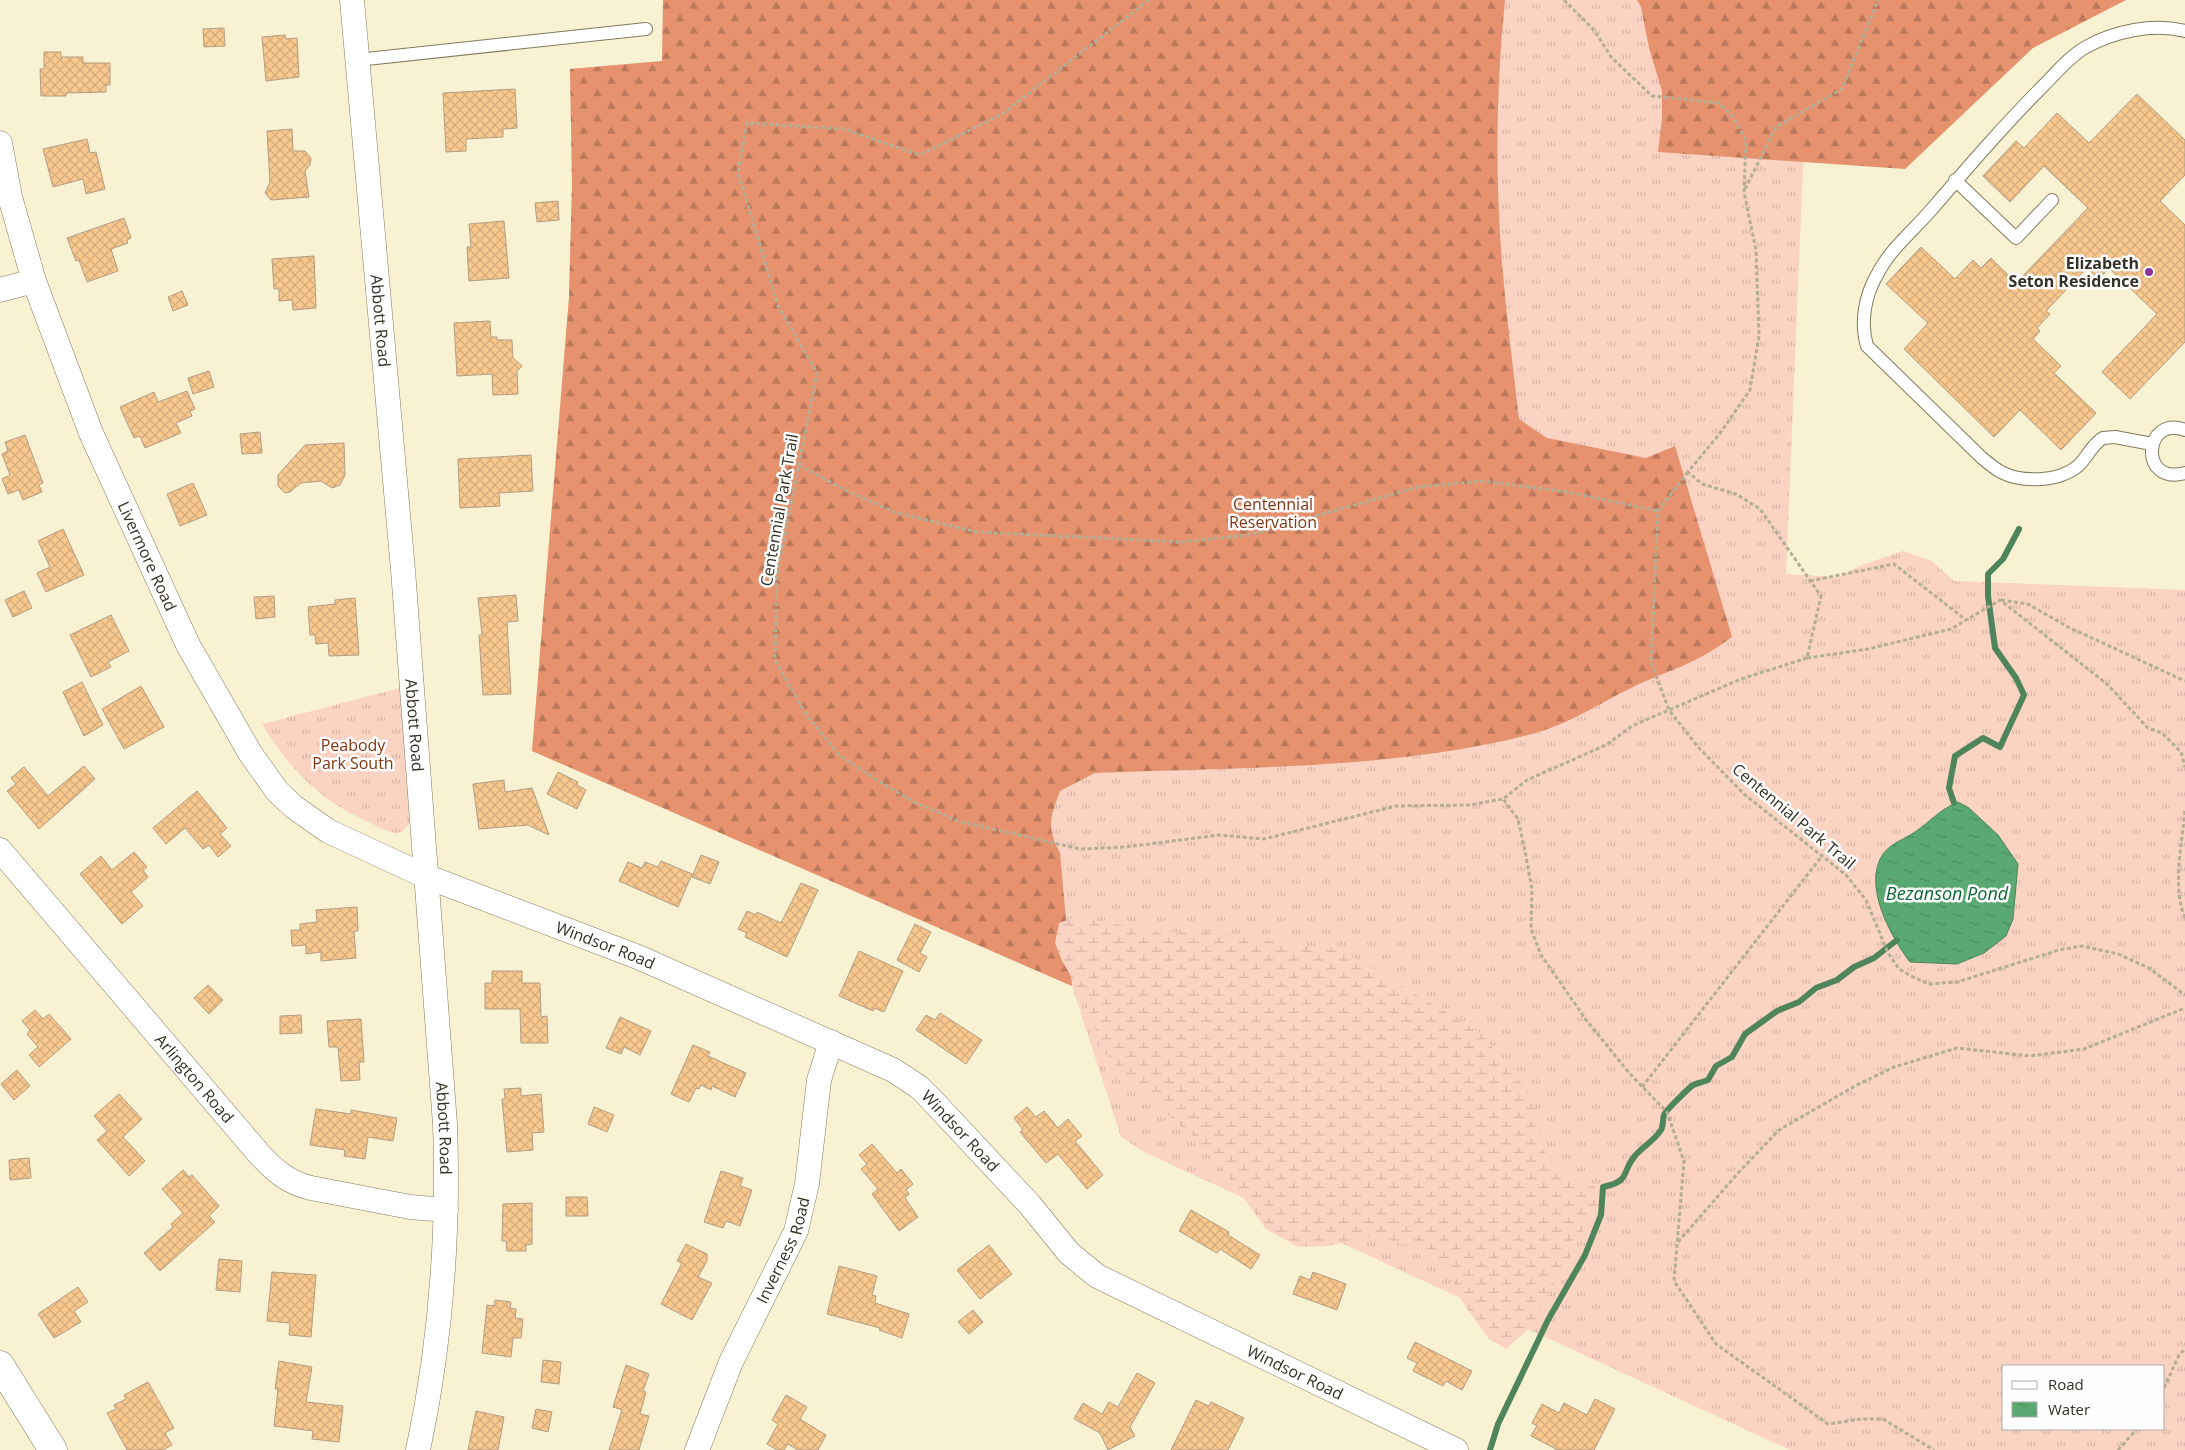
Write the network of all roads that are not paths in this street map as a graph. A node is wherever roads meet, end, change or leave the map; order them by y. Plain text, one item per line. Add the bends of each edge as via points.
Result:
1 (352, 0) edge
2 (646, 29) dead end
3 (2185, 31) edge
4 (357, 60) junction
5 (0, 143) edge
6 (1955, 180) junction
7 (2052, 200) dead end
8 (34, 280) junction
9 (0, 290) edge
10 (2185, 430) edge
11 (2152, 444) junction
12 (2185, 473) edge
13 (0, 850) edge
14 (425, 876) junction
15 (831, 1042) junction
16 (446, 1210) junction
17 (0, 1365) edge
18 (53, 1450) edge
19 (418, 1450) edge
20 (697, 1450) edge
21 (1456, 1450) edge

1 - 4 street, Abbott Road
2 - 4 lane
3 - 6 lane via 2167,28 2136,30 2107,37 2085,48 2030,99
4 - 14 street, Abbott Road via 403,570
5 - 8 street, Livermore Road via 10,197
6 - 7 lane via 2016,238
6 - 11 lane via 1887,258 1877,274 1864,315 1867,346 1982,458 2002,472 2032,479 2066,474 2077,467 2103,438
8 - 9 street
8 - 14 street, Livermore Road via 83,415 165,598 250,753 277,791 312,820 328,831
10 - 11 lane via 2169,428 2159,433
11 - 12 lane via 2152,456 2158,468 2171,475
13 - 16 street, Arlington Road via 280,1175 311,1188 410,1207
14 - 15 street, Windsor Road via 638,958
14 - 16 street, Abbott Road via 444,1104
15 - 20 street, Inverness Road via 819,1080 807,1184 796,1231 731,1362
15 - 21 street, Windsor Road via 893,1070 919,1087 1030,1205 1069,1253 1097,1276
16 - 19 street, Abbott Road via 439,1320
17 - 18 street

